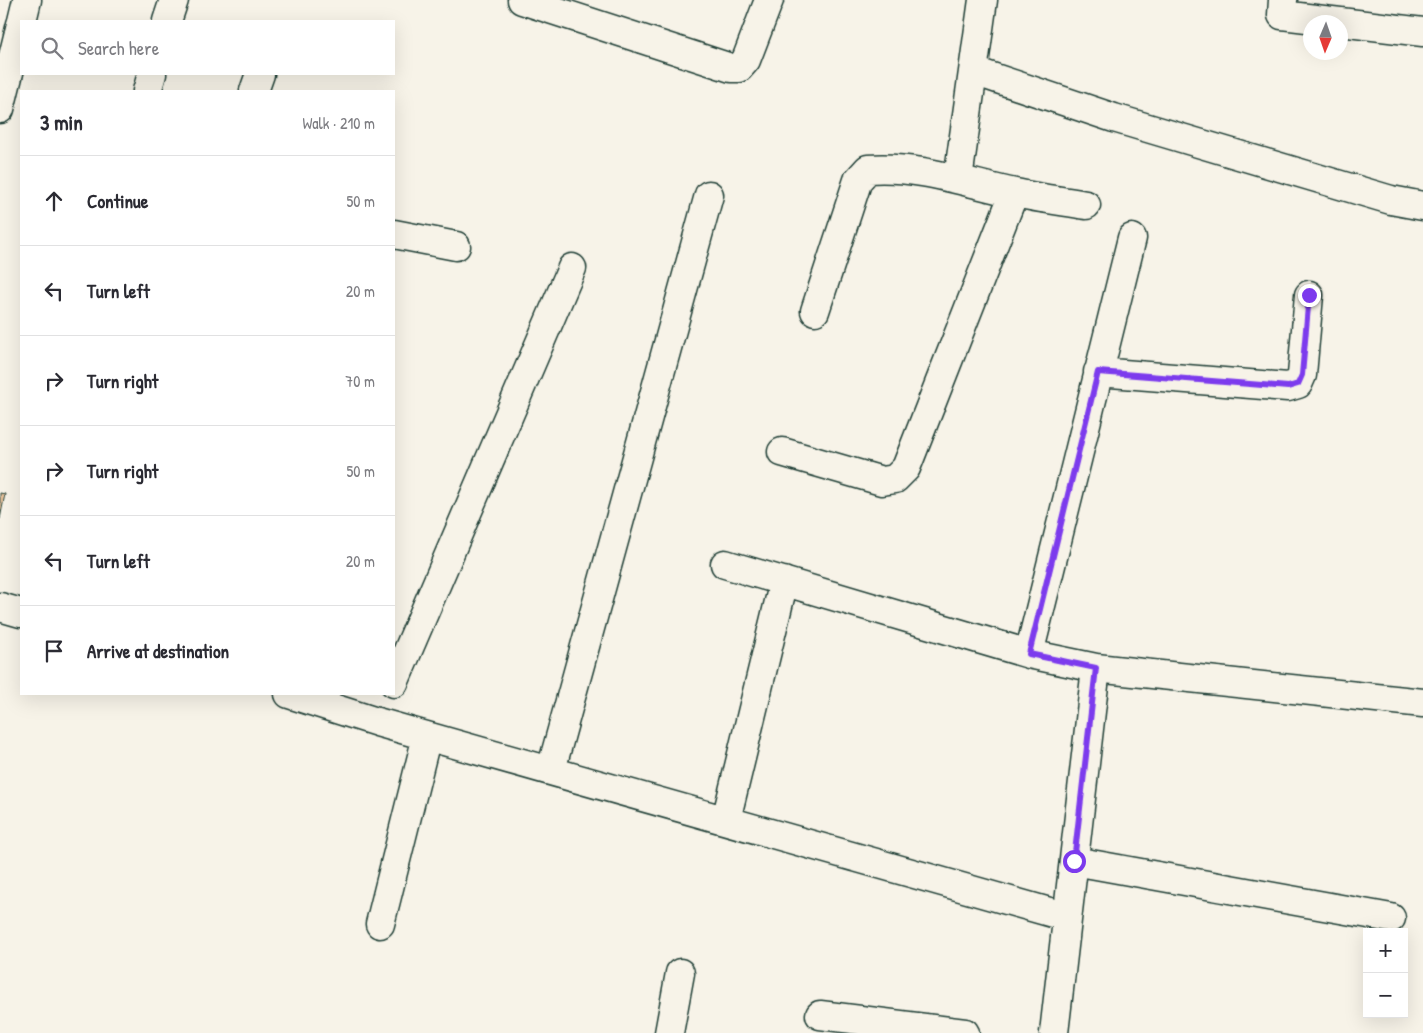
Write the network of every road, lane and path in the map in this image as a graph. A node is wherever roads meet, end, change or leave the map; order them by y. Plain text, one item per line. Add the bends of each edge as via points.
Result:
1 (27, 0) edge
2 (174, 0) edge
3 (522, 0) edge
4 (769, 0) edge
5 (983, 0) edge
6 (1283, 0) edge
7 (591, 10) edge
8 (22, 20) edge
9 (167, 20) edge
10 (20, 30) edge
11 (1423, 32) edge
12 (974, 70) junction
13 (152, 75) edge
14 (260, 75) edge
15 (147, 90) edge
16 (254, 90) edge
17 (0, 109) edge
18 (958, 178) junction
19 (1014, 193) junction
20 (709, 196) dead end
21 (1086, 205) dead end
22 (1423, 206) edge
23 (395, 234) edge
24 (1132, 238) dead end
25 (456, 246) dead end
26 (572, 268) dead end
27 (1309, 295) dead end
28 (815, 311) dead end
29 (1098, 372) junction
30 (782, 452) dead end
31 (725, 564) dead end
32 (784, 581) junction
33 (0, 607) edge
34 (20, 613) edge
35 (1029, 654) junction
36 (1096, 668) junction
37 (395, 680) edge
38 (292, 695) edge
39 (389, 695) edge
40 (1423, 703) edge
41 (377, 722) junction
42 (427, 736) junction
43 (551, 770) junction
44 (726, 820) junction
45 (1074, 861) junction
46 (1067, 917) junction
47 (1391, 918) dead end
48 (380, 924) dead end
49 (680, 973) dead end
50 (820, 1015) dead end
51 (669, 1033) edge
52 (965, 1033) edge
53 (1054, 1033) edge

1 - 8 street
2 - 9 street
3 - 7 street
4 - 7 street via 746,60 739,68 731,68
5 - 12 street
6 - 11 street via 1282,15
10 - 17 street
12 - 18 street
12 - 22 street via 1114,118 1391,200
13 - 15 street
14 - 16 street
18 - 19 street
18 - 28 street via 884,168 868,169 858,180
19 - 21 street
19 - 30 street via 906,468 894,479 882,481
20 - 43 street
23 - 25 street
24 - 29 street
26 - 37 street
27 - 29 street via 1302,375 1298,384 1288,387
29 - 35 street
31 - 32 street
32 - 35 street
32 - 44 street
33 - 34 street
35 - 36 street
36 - 40 street
36 - 45 street
38 - 41 street
39 - 41 street
41 - 42 street
42 - 43 street
42 - 48 street
43 - 44 street
44 - 46 street
45 - 46 street
45 - 47 street
46 - 53 street
49 - 51 street
50 - 52 street

